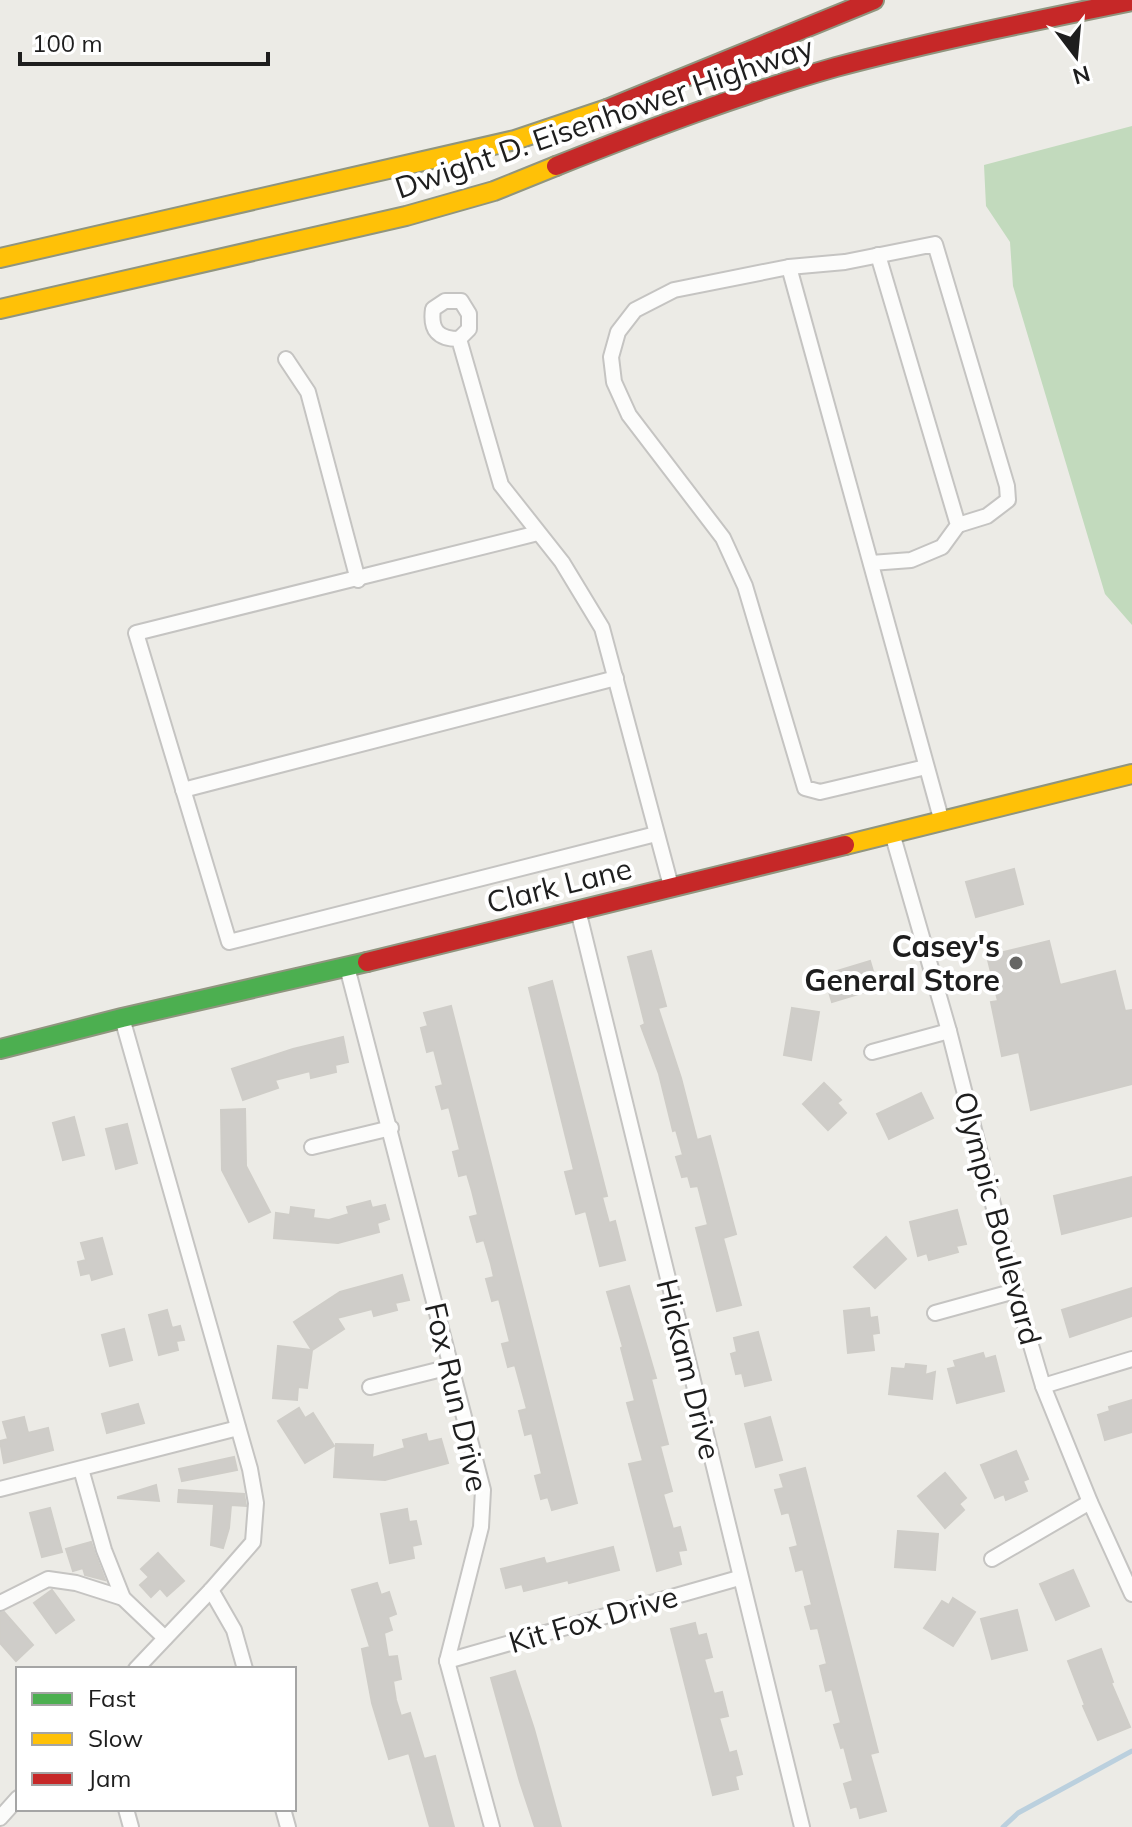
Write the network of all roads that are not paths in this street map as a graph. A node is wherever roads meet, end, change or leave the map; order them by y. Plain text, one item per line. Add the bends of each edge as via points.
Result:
1 (874, 0) edge
2 (1132, 1) edge
3 (878, 255) junction
4 (0, 258) edge
5 (789, 267) junction
6 (0, 309) edge
7 (459, 339) dead end
8 (286, 359) dead end
9 (958, 525) junction
10 (538, 533) junction
11 (871, 563) junction
12 (358, 580) junction
13 (616, 678) junction
14 (926, 767) junction
15 (1132, 774) edge
16 (183, 790) junction
17 (942, 822) junction
18 (892, 833) junction
19 (656, 834) junction
20 (671, 886) junction
21 (578, 910) junction
22 (347, 967) junction
23 (122, 1018) junction
24 (949, 1031) junction
25 (0, 1049) edge
26 (872, 1052) dead end
27 (391, 1128) junction
28 (312, 1147) dead end
29 (1015, 1291) junction
30 (935, 1313) dead end
31 (1132, 1359) edge
32 (450, 1367) junction
33 (1043, 1386) junction
34 (370, 1387) dead end
35 (238, 1428) junction
36 (81, 1469) junction
37 (0, 1489) edge
38 (1090, 1502) junction
39 (992, 1559) dead end
40 (739, 1578) junction
41 (211, 1590) junction
42 (1132, 1594) edge
43 (123, 1598) junction
44 (0, 1603) edge
45 (165, 1638) junction
46 (447, 1661) junction
47 (138, 1667) edge
48 (244, 1667) edge
49 (16, 1800) edge
50 (0, 1818) edge
51 (492, 1827) edge
52 (802, 1827) edge

1 - 4 main road, Dwight D. Eisenhower Highway via 673,84 515,140
2 - 6 main road, Dwight D. Eisenhower Highway via 823,72 662,124 494,191 406,216
3 - 5 street
3 - 9 street
3 - 9 street via 935,244 1007,486 1008,500 987,516
5 - 11 street
5 - 14 street via 674,290 635,310 618,332 611,357 614,382 629,415 723,538 745,586 805,788 820,792
7 - 10 street via 501,485
8 - 12 street via 308,392
9 - 11 street via 942,547 911,560
10 - 12 street
10 - 13 street via 602,628
11 - 14 street
12 - 16 street via 136,633
13 - 16 street
13 - 19 street
14 - 17 street
15 - 17 main road, Clark Lane
16 - 19 street via 229,942
17 - 18 main road, Clark Lane
18 - 20 main road, Clark Lane
18 - 24 street, Olympic Boulevard
19 - 20 street
20 - 21 main road, Clark Lane
21 - 22 main road, Clark Lane
21 - 40 street, Hickam Drive
22 - 23 main road, Clark Lane
22 - 27 street, Fox Run Drive
23 - 25 main road, Clark Lane
23 - 35 street
24 - 26 street
24 - 29 street, Olympic Boulevard
27 - 28 street
27 - 32 street, Fox Run Drive
29 - 30 street
29 - 33 street, Olympic Boulevard
31 - 33 street
32 - 34 street
32 - 46 street, Fox Run Drive via 483,1490 481,1527
33 - 38 street, Olympic Boulevard
35 - 36 street
35 - 41 street via 256,1503 253,1542
36 - 37 street
36 - 43 street
38 - 39 street
38 - 42 street, Olympic Boulevard
40 - 46 street, Kit Fox Drive
40 - 52 street, Hickam Drive
41 - 45 street
41 - 48 street via 234,1630
43 - 44 street via 48,1579
43 - 45 street
45 - 47 street
46 - 51 street, Fox Run Drive
49 - 50 street

